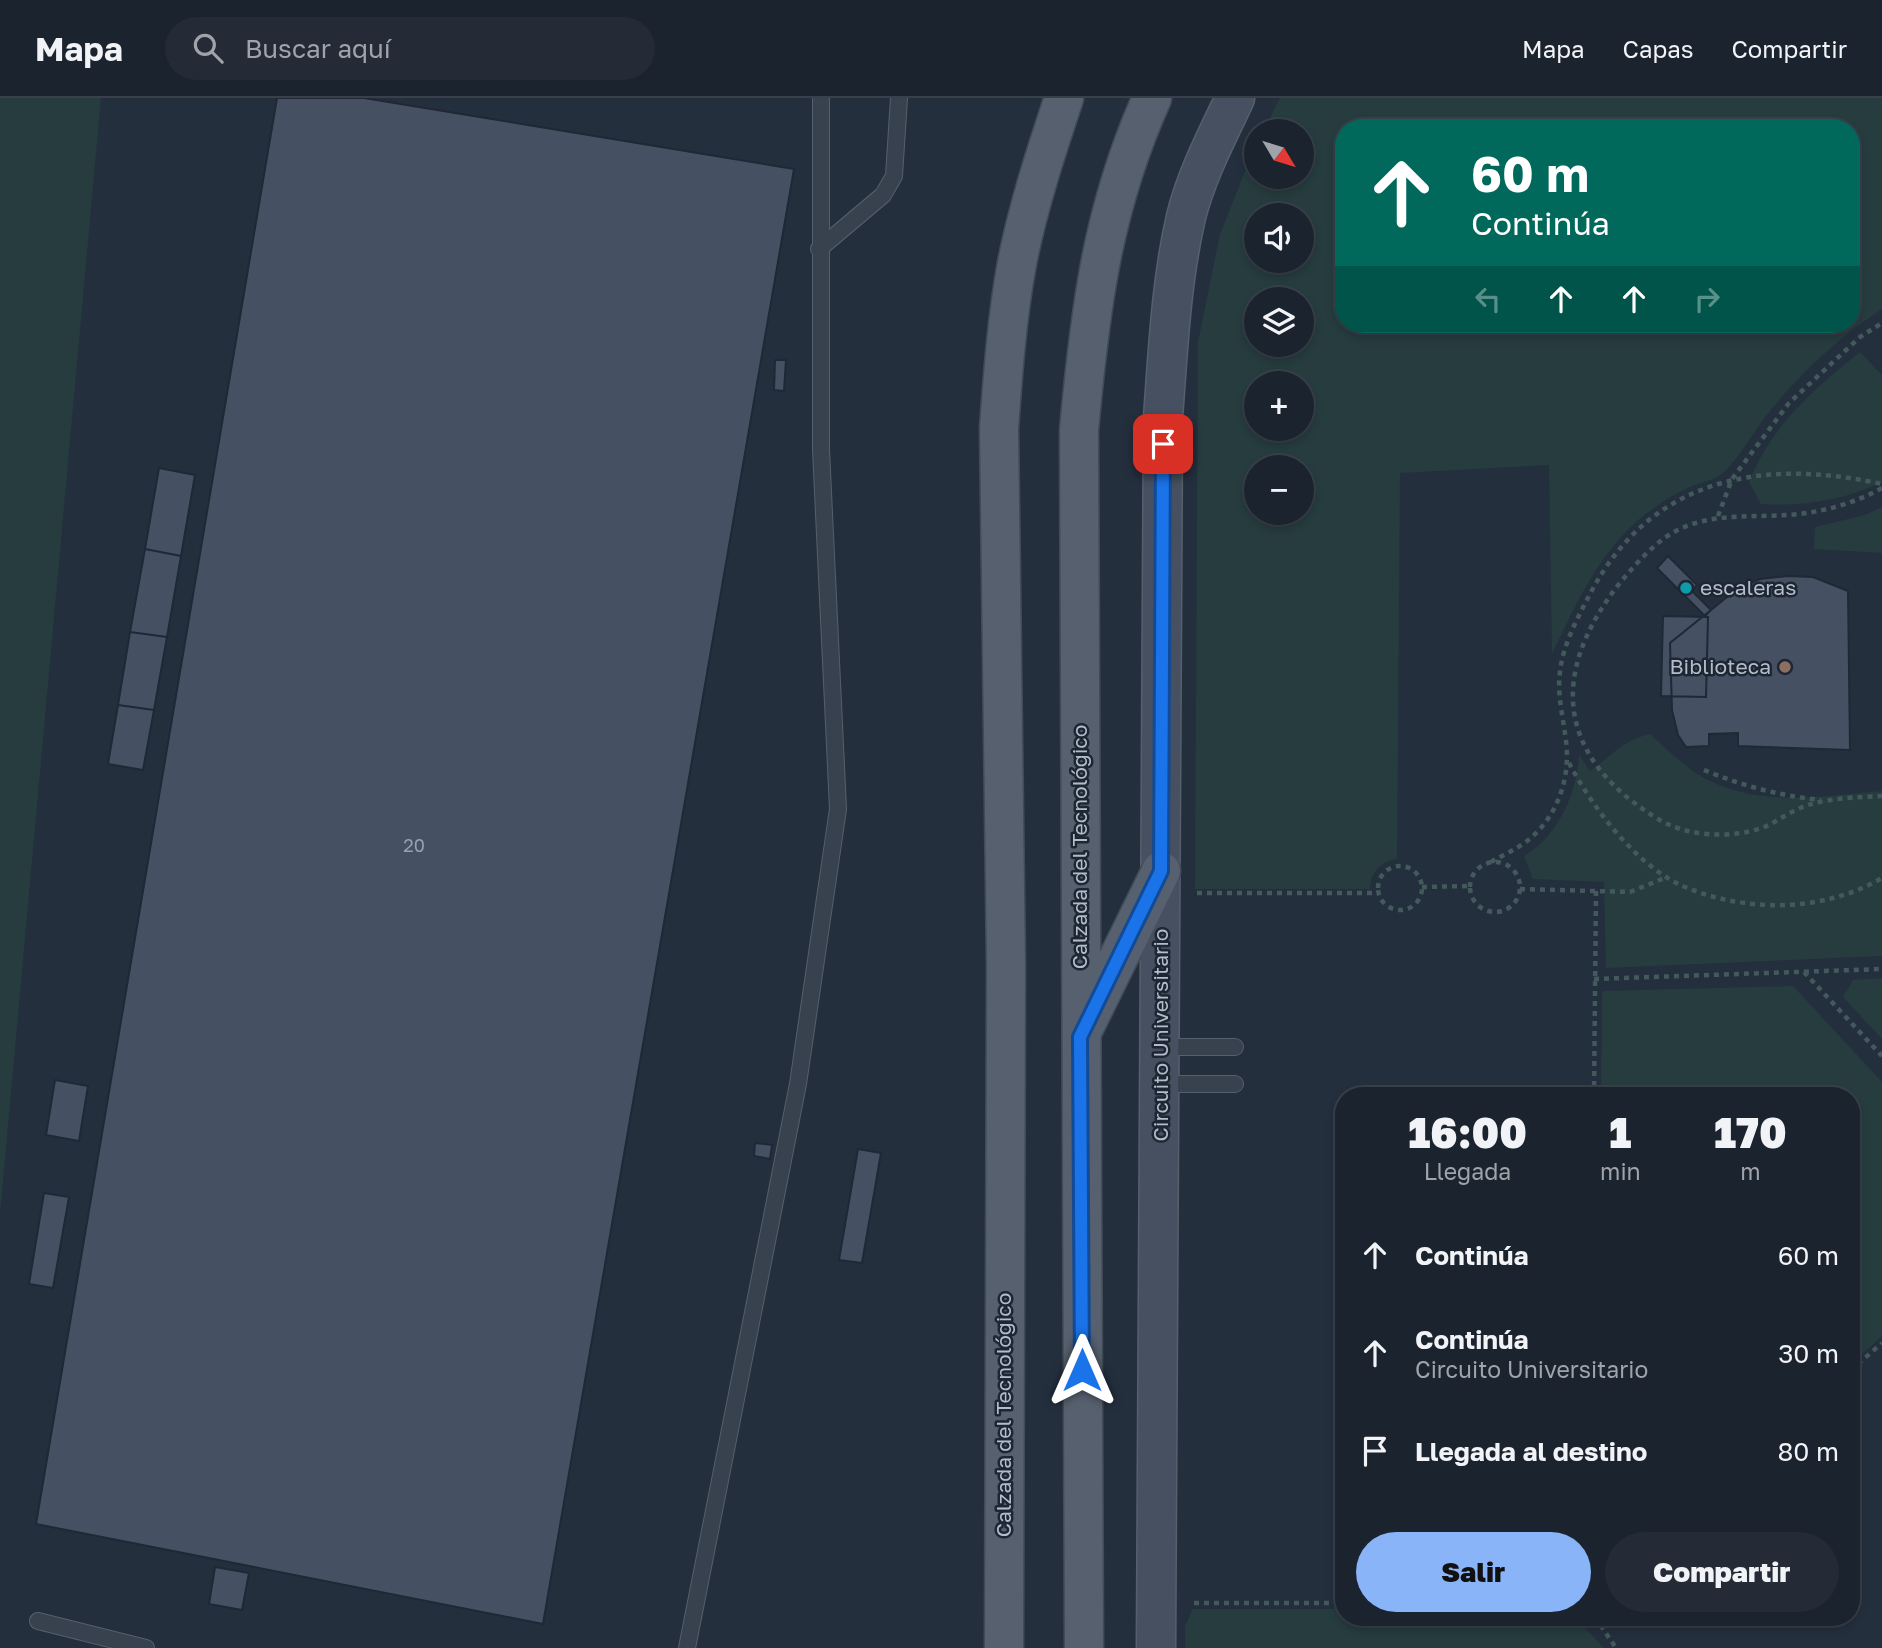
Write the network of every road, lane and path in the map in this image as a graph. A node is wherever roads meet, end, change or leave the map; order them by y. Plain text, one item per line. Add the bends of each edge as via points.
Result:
1 (821, 98) edge
2 (899, 98) edge
3 (1064, 98) edge
4 (1152, 98) edge
5 (1234, 98) edge
6 (819, 248) junction
7 (1882, 323) edge
8 (1732, 479) junction
9 (1882, 486) edge
10 (1718, 517) junction
11 (1568, 762) junction
12 (1704, 770) dead end
13 (1882, 796) edge
14 (1830, 801) junction
15 (1491, 862) junction
16 (1668, 877) junction
17 (1882, 878) edge
18 (1176, 882) junction
19 (1470, 886) junction
20 (1422, 887) junction
21 (1520, 889) junction
22 (1596, 891) junction
23 (1378, 893) junction
24 (1882, 969) edge
25 (1804, 972) junction
26 (1594, 978) junction
27 (1080, 1037) junction
28 (1235, 1046) dead end
29 (1161, 1047) junction
30 (1882, 1056) edge
31 (1160, 1084) junction
32 (1236, 1084) dead end
33 (1594, 1087) edge
34 (1882, 1343) edge
35 (1860, 1362) edge
36 (1335, 1603) edge
37 (1192, 1604) dead end
38 (37, 1621) dead end
39 (1601, 1626) edge
40 (146, 1648) edge
41 (687, 1648) edge
42 (1004, 1648) edge
43 (1084, 1648) edge
44 (1156, 1648) edge
45 (1616, 1648) edge

1 - 6 lane
2 - 6 lane via 894,176 883,195
3 - 42 main road, Calzada del Tecnológico via 1038,176 1017,263 999,428 1006,966
4 - 27 main road, Calzada del Tecnológico via 1108,219 1090,310 1079,430
5 - 18 street, Circuito Universitario via 1187,214 1174,279 1163,418
6 - 41 lane via 821,450 838,809 798,1084
7 - 8 path via 1805,387
8 - 9 path via 1809,474 1856,478
8 - 10 path
8 - 11 path via 1679,500 1648,519 1621,546 1598,580 1564,653 1558,692
9 - 10 path via 1867,497 1807,513
10 - 14 path via 1673,533 1653,546 1607,600 1577,660 1572,693 1575,721 1602,771 1620,791 1664,822 1687,831 1741,833 1809,804
11 - 15 path via 1565,784 1542,826
11 - 16 path via 1617,834
12 - 14 path via 1776,795
13 - 14 path
15 - 19 path via 1476,870
15 - 21 path via 1514,869
16 - 17 path via 1741,903 1772,905 1845,895
16 - 22 path via 1630,892
18 - 23 path
18 - 27 main road
18 - 29 street, Circuito Universitario
19 - 20 path
19 - 21 path via 1480,908 1496,913 1511,907
20 - 23 path via 1417,902 1406,910 1385,905
20 - 23 path via 1412,869 1397,866 1384,872
21 - 22 path
22 - 26 path
24 - 25 path
25 - 26 path
25 - 30 path
26 - 33 path
27 - 43 main road, Calzada del Tecnológico
28 - 29 lane
29 - 31 street, Circuito Universitario
31 - 32 lane
31 - 44 street, Circuito Universitario
34 - 35 path
36 - 37 path
38 - 40 lane
39 - 45 path

